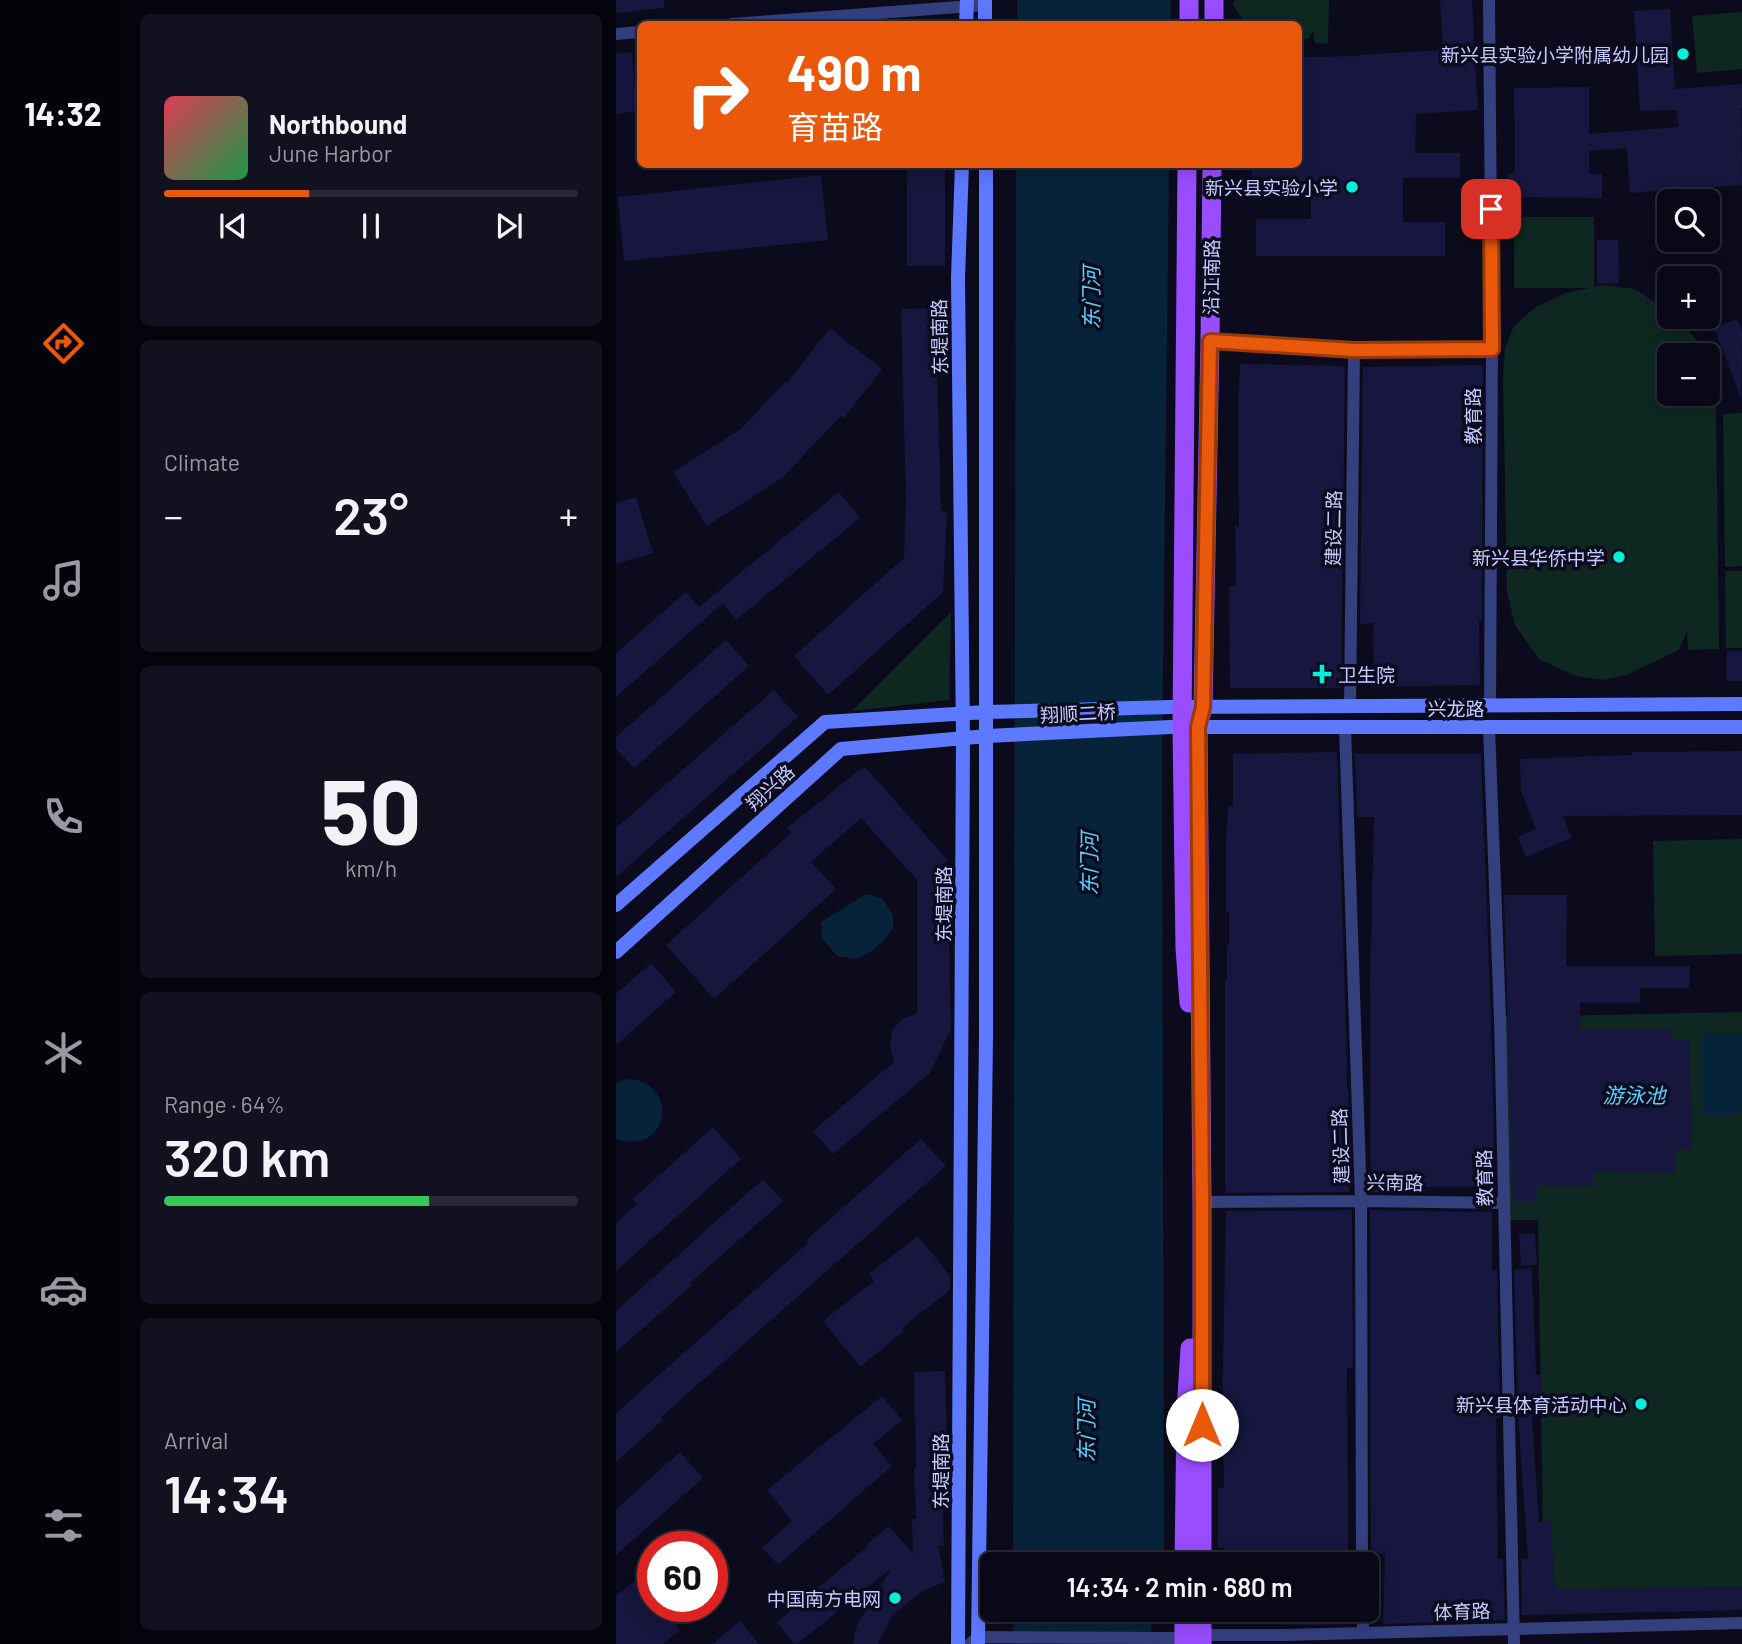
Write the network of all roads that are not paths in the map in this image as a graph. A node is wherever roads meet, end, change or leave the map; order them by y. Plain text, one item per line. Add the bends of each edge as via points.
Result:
1 (1189, 0) edge
2 (1214, 0) edge
3 (1489, 0) edge
4 (985, 2) edge
5 (967, 3) edge
6 (766, 21) edge
7 (966, 21) edge
8 (985, 21) edge
9 (1189, 21) edge
10 (1214, 21) edge
11 (637, 32) edge
12 (616, 34) edge
13 (962, 168) edge
14 (986, 168) edge
15 (1187, 168) edge
16 (1212, 168) edge
17 (1210, 341) junction
18 (1492, 349) junction
19 (1354, 350) junction
20 (1742, 704) edge
21 (1350, 706) junction
22 (1490, 706) junction
23 (1176, 707) junction
24 (1203, 707) junction
25 (987, 712) junction
26 (962, 713) junction
27 (1184, 727) junction
28 (1345, 727) junction
29 (1489, 727) junction
30 (1742, 727) edge
31 (987, 736) junction
32 (963, 738) junction
33 (616, 905) edge
34 (616, 952) edge
35 (1361, 1201) junction
36 (1202, 1202) junction
37 (1504, 1203) junction
38 (1184, 1552) edge
39 (1202, 1552) edge
40 (1363, 1552) edge
41 (1188, 1622) edge
42 (1198, 1622) edge
43 (1363, 1622) edge
44 (1742, 1623) edge
45 (1514, 1629) junction
46 (1363, 1633) junction
47 (1193, 1639) edge
48 (976, 1642) edge
49 (958, 1644) edge
50 (1514, 1644) edge

1 - 9 main road
2 - 10 main road
3 - 18 street, 教育路
4 - 5 street
4 - 8 main road
5 - 6 street
5 - 7 main road
11 - 12 street
13 - 26 main road, 东堤南路 via 958,278
14 - 25 main road
15 - 23 main road, 沿江南路
16 - 17 main road, 沿江南路
17 - 19 street
17 - 24 main road, 沿江南路
18 - 19 street
18 - 22 street, 教育路
19 - 21 street, 建设二路
20 - 22 main road, 兴龙路
21 - 22 main road, 兴龙路
21 - 24 main road, 兴龙路
23 - 24 main road, 兴龙路
23 - 25 main road, 翔顺二桥
23 - 27 main road, 沿江南路
24 - 27 main road, 沿江南路
25 - 26 main road, 翔兴路
25 - 31 main road
26 - 32 main road, 东堤南路
26 - 33 main road, 翔兴路 via 825,722
27 - 28 main road, 兴龙路
27 - 31 main road, 翔顺二桥
27 - 36 main road, 沿江南路
27 - 38 main road, 沿江南路 via 1190,1353
28 - 29 main road, 兴龙路
28 - 35 street, 建设二路
29 - 30 main road, 兴龙路
29 - 37 street, 教育路
31 - 32 main road, 翔兴路
31 - 48 main road
32 - 34 main road, 翔兴路 via 841,749
32 - 49 main road, 东堤南路
35 - 36 street, 兴南路
35 - 37 street, 兴南路
35 - 40 street, 建设二路
36 - 39 main road, 沿江南路
37 - 45 street, 教育路
41 - 47 main road
42 - 47 main road
43 - 46 street
44 - 45 street, 体育路
45 - 46 street, 体育路
45 - 50 street, 教育路
46 - 47 street, 体育路
47 - 48 street, 体育路

